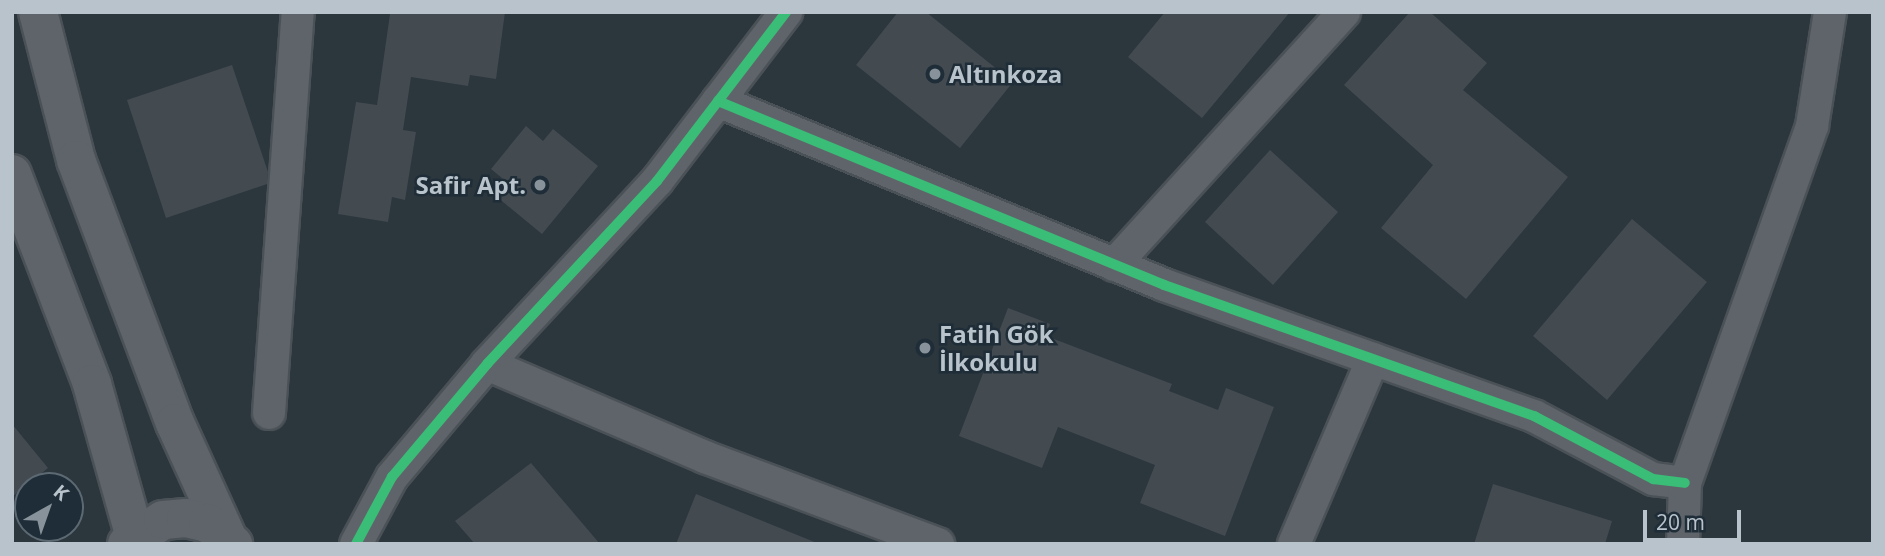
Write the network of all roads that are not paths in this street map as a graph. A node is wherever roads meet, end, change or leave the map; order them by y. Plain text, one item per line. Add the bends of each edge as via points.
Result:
1 (38, 12) edge
2 (298, 12) edge
3 (786, 12) edge
4 (1344, 12) edge
5 (1830, 12) edge
6 (718, 101) junction
7 (12, 174) edge
8 (1114, 265) junction
9 (1373, 359) junction
10 (487, 364) junction
11 (269, 413) dead end
12 (1685, 483) junction
13 (131, 540) edge
14 (230, 540) edge
15 (356, 544) edge
16 (938, 544) edge
17 (1294, 544) edge
18 (1683, 544) edge

1 - 14 street via 76,160 175,423
2 - 11 street
3 - 6 street
4 - 8 street
5 - 12 street via 1812,126
6 - 8 street
6 - 10 street via 657,181
7 - 13 street via 92,383
8 - 9 street
9 - 12 street via 1534,416 1653,479
9 - 17 street
10 - 15 street via 392,477
10 - 16 street via 705,457
12 - 18 street
13 - 14 street via 163,520 186,518

